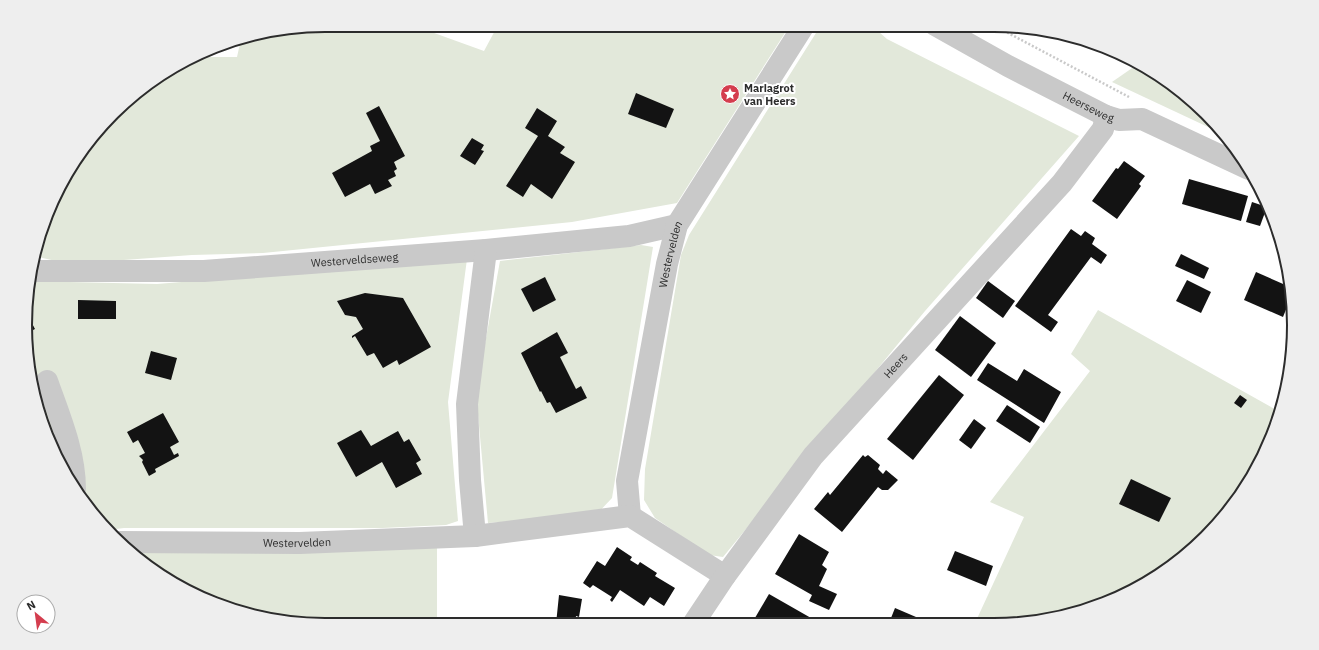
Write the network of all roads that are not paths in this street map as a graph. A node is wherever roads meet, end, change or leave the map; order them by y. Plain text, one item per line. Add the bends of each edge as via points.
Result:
1 (800, 32) edge
2 (947, 32) edge
3 (1106, 116) junction
4 (1240, 165) edge
5 (677, 225) junction
6 (486, 250) junction
7 (38, 271) edge
8 (47, 380) dead end
9 (75, 478) edge
10 (630, 516) junction
11 (475, 536) junction
12 (129, 542) edge
13 (725, 576) junction
14 (697, 618) edge

1 - 5 street, Westervelden
2 - 3 street, Heerseweg
3 - 4 street, Heerseweg via 1119,120 1142,119
3 - 13 street, Heers via 1103,129 1062,183 813,456
5 - 6 street, Westerveldseweg via 629,236
5 - 10 street, Westervelden via 667,264 627,481
6 - 7 street, Westerveldseweg via 204,271
6 - 11 street via 467,404
8 - 9 street via 68,444
10 - 11 street, Westervelden
10 - 13 street
11 - 12 street, Westervelden via 300,543
13 - 14 street, Heers

